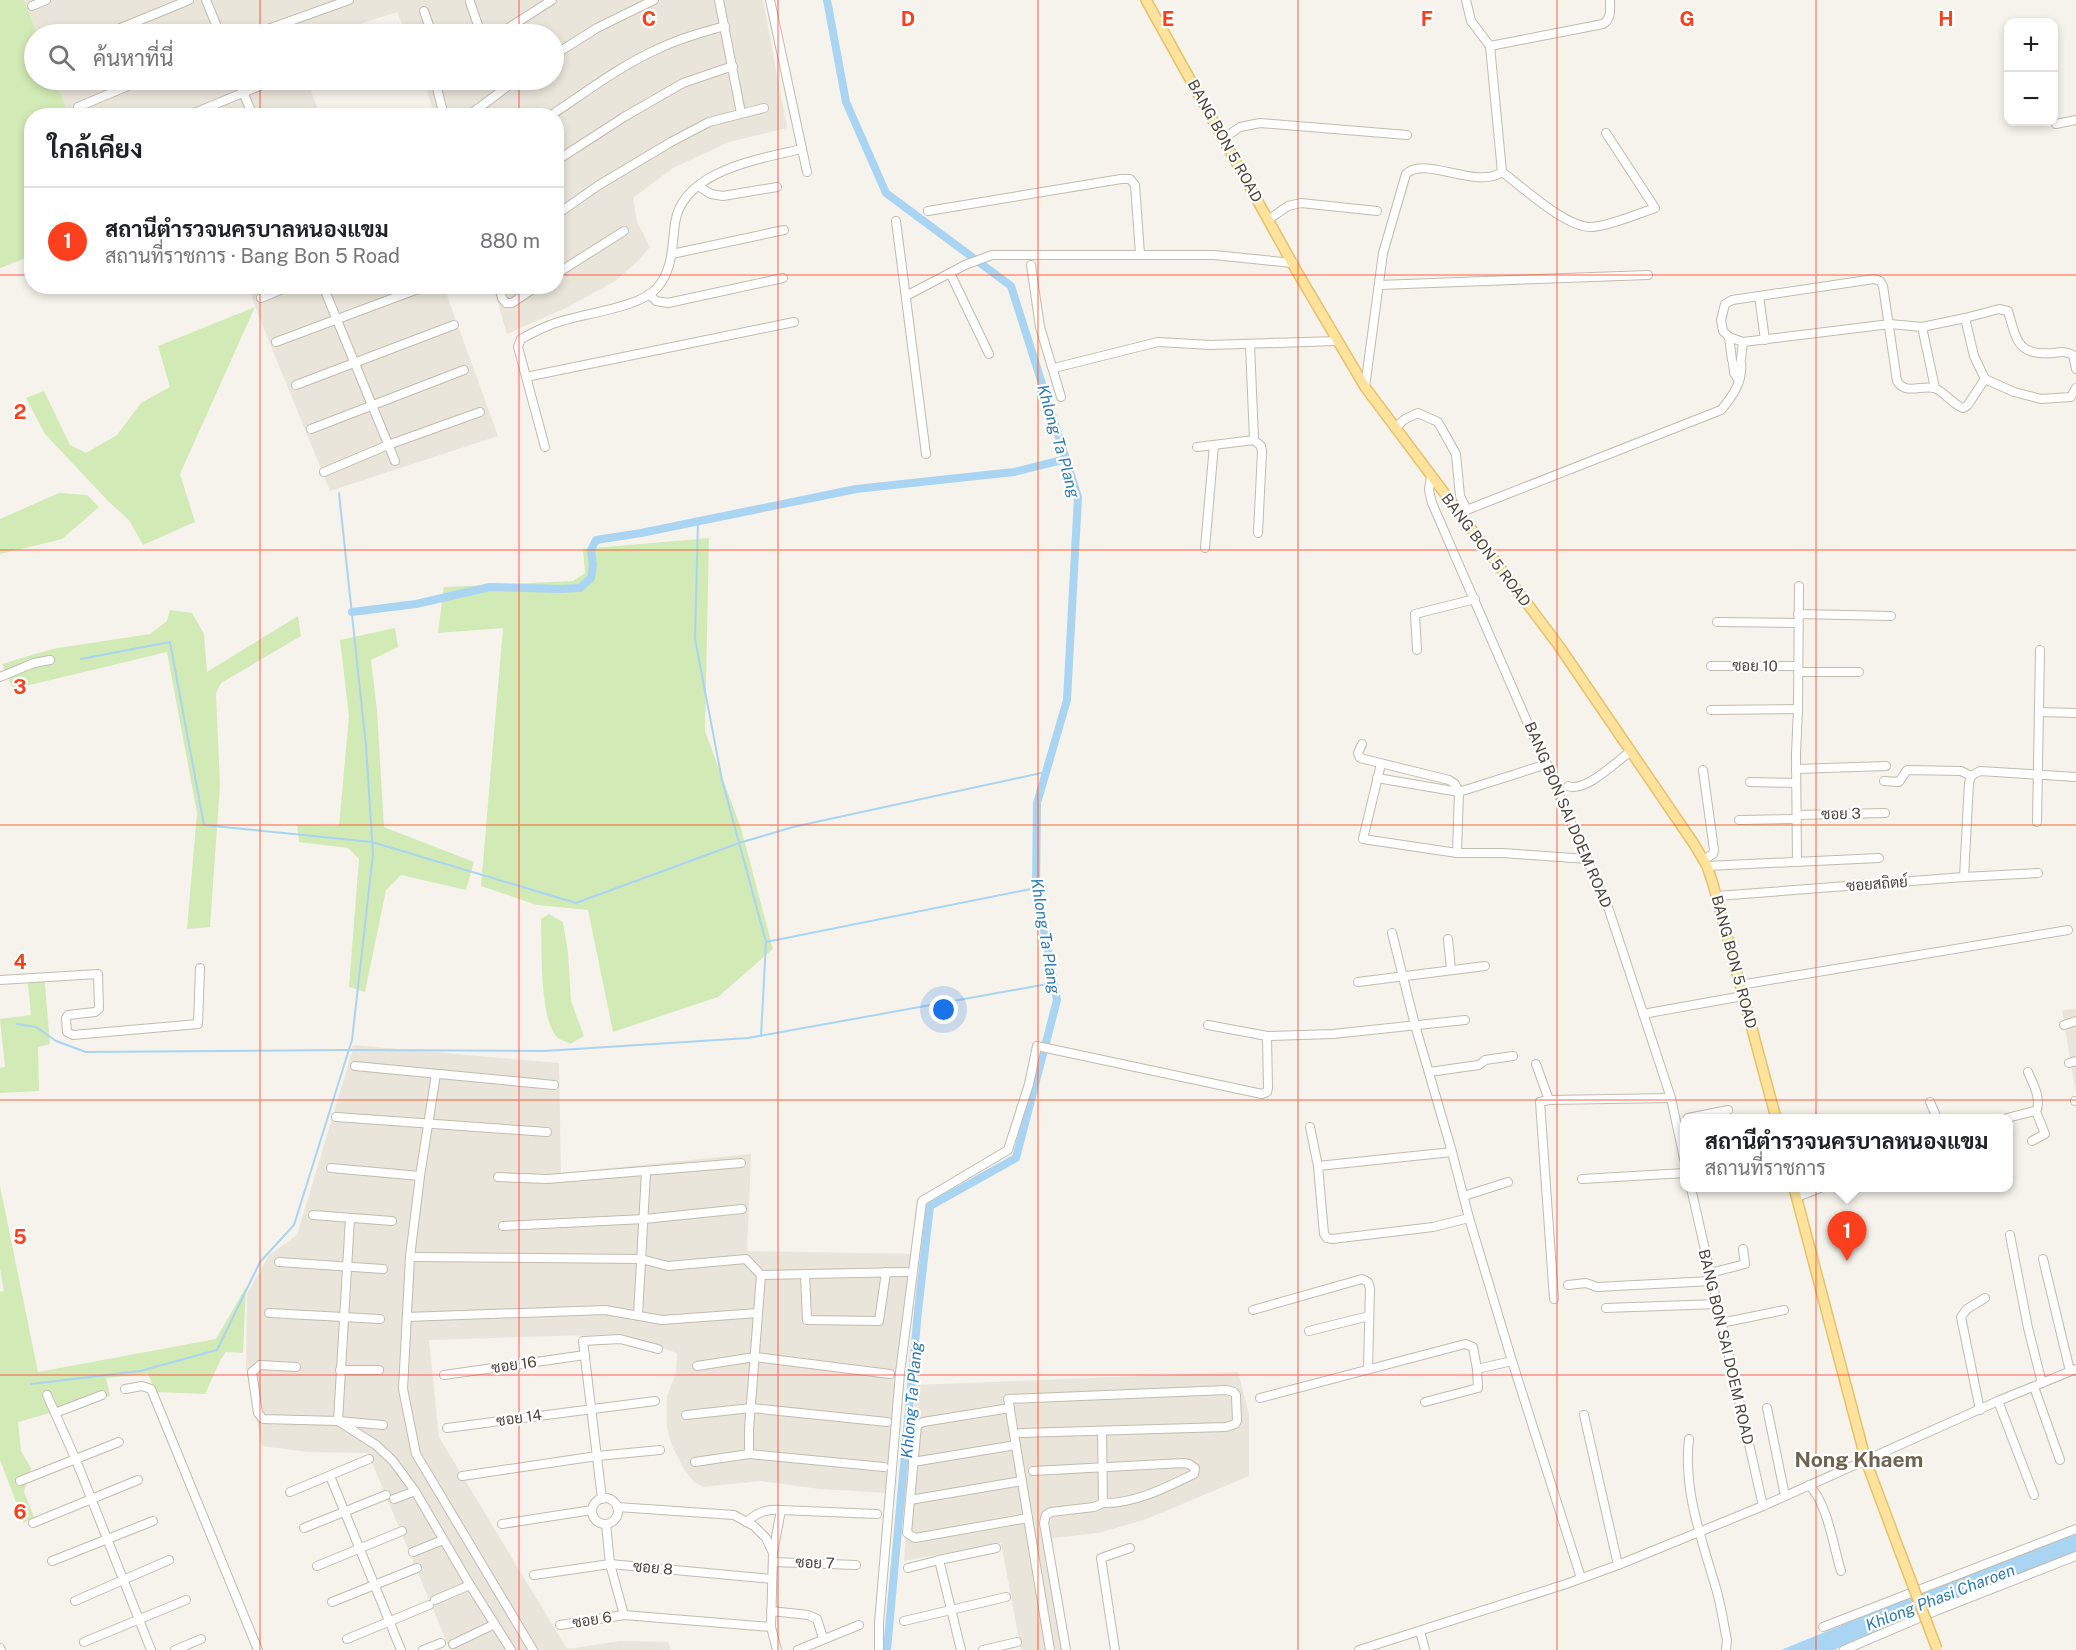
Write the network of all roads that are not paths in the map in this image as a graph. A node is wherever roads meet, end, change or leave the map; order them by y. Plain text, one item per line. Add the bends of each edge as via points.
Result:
1 (46, 0) edge
2 (189, 0) edge
3 (206, 0) edge
4 (349, 0) edge
5 (552, 0) edge
6 (654, 0) edge
7 (719, 0) edge
8 (770, 0) edge
9 (1146, 0) edge
10 (1466, 0) edge
11 (1610, 0) edge
12 (471, 2) dead end
13 (32, 6) dead end
14 (424, 10) dead end
15 (130, 24) edge
16 (216, 24) edge
17 (282, 24) edge
18 (429, 24) edge
19 (478, 24) edge
20 (515, 24) edge
21 (725, 26) junction
22 (564, 49) edge
23 (1490, 50) junction
24 (733, 66) junction
25 (118, 90) edge
26 (248, 90) edge
27 (438, 90) edge
28 (503, 90) edge
29 (243, 92) junction
30 (78, 107) dead end
31 (206, 108) edge
32 (250, 108) edge
33 (442, 108) edge
34 (479, 108) edge
35 (562, 108) edge
36 (764, 108) dead end
37 (741, 113) junction
38 (2076, 120) edge
39 (2058, 124) edge
40 (1606, 133) dead end
41 (1407, 135) dead end
42 (1224, 138) junction
43 (802, 149) junction
44 (564, 156) edge
45 (807, 172) dead end
46 (1502, 172) junction
47 (698, 186) junction
48 (777, 187) dead end
49 (564, 209) edge
50 (928, 211) dead end
51 (1377, 211) dead end
52 (1268, 220) junction
53 (896, 221) dead end
54 (784, 230) dead end
55 (624, 231) dead end
56 (672, 254) junction
57 (1140, 254) junction
58 (1293, 263) junction
59 (1031, 265) dead end
60 (564, 269) edge
61 (950, 273) junction
62 (1648, 275) dead end
63 (783, 278) dead end
64 (1379, 285) junction
65 (271, 294) edge
66 (326, 294) edge
67 (404, 294) edge
68 (501, 294) edge
69 (525, 294) edge
70 (649, 294) junction
71 (906, 296) junction
72 (1759, 296) junction
73 (261, 298) dead end
74 (336, 318) junction
75 (1965, 318) junction
76 (794, 321) dead end
77 (1890, 324) junction
78 (454, 325) dead end
79 (1922, 327) junction
80 (1728, 337) junction
81 (1765, 340) junction
82 (1337, 341) junction
83 (276, 342) dead end
84 (1743, 342) junction
85 (1250, 344) junction
86 (989, 354) dead end
87 (1737, 361) junction
88 (354, 362) junction
89 (1054, 368) junction
90 (2076, 369) edge
91 (464, 370) dead end
92 (526, 377) junction
93 (1985, 379) junction
94 (296, 385) dead end
95 (1365, 387) junction
96 (1935, 388) junction
97 (2076, 388) edge
98 (1061, 397) dead end
99 (372, 405) junction
100 (480, 412) dead end
101 (1395, 428) junction
102 (311, 429) dead end
103 (1254, 440) junction
104 (388, 445) junction
105 (1214, 445) junction
106 (545, 447) dead end
107 (1197, 447) dead end
108 (926, 454) dead end
109 (395, 461) dead end
110 (324, 472) dead end
111 (1431, 476) junction
112 (1463, 511) junction
113 (1258, 533) dead end
114 (1205, 548) dead end
115 (1799, 586) dead end
116 (1474, 600) junction
117 (1798, 614) junction
118 (1891, 616) dead end
119 (1717, 622) dead end
120 (1798, 623) junction
121 (1417, 650) dead end
122 (2040, 650) dead end
123 (50, 660) dead end
124 (1711, 666) dead end
125 (1798, 669) junction
126 (1859, 672) dead end
127 (0, 677) edge
128 (1798, 709) junction
129 (1711, 710) dead end
130 (2039, 712) junction
131 (2076, 713) edge
132 (1362, 744) dead end
133 (1631, 751) junction
134 (1381, 764) junction
135 (1546, 764) junction
136 (1886, 766) dead end
137 (1796, 769) junction
138 (1703, 770) dead end
139 (1971, 776) junction
140 (2037, 776) junction
141 (2076, 777) edge
142 (1377, 778) junction
143 (1884, 781) dead end
144 (1750, 782) dead end
145 (1796, 783) junction
146 (1568, 786) dead end
147 (1459, 792) junction
148 (1885, 813) dead end
149 (1797, 817) junction
150 (1739, 820) dead end
151 (2037, 822) dead end
152 (1457, 853) junction
153 (1879, 858) dead end
154 (1587, 859) junction
155 (1797, 862) junction
156 (1705, 863) junction
157 (2038, 873) dead end
158 (1964, 877) junction
159 (1717, 896) junction
160 (2068, 930) dead end
161 (1392, 933) dead end
162 (1448, 939) dead end
163 (1485, 966) dead end
164 (200, 968) dead end
165 (1451, 970) junction
166 (1402, 976) junction
167 (0, 980) edge
168 (1358, 982) dead end
169 (1740, 985) junction
170 (1743, 996) junction
171 (1643, 1014) junction
172 (1465, 1020) dead end
173 (2076, 1021) edge
174 (1208, 1025) dead end
175 (1414, 1025) junction
176 (2064, 1025) dead end
177 (1268, 1036) junction
178 (1513, 1056) dead end
179 (1536, 1064) dead end
180 (355, 1066) dead end
181 (1429, 1072) junction
182 (2028, 1072) dead end
183 (436, 1074) junction
184 (554, 1085) dead end
185 (1671, 1098) junction
186 (1548, 1100) junction
187 (1930, 1102) dead end
188 (1728, 1110) dead end
189 (2036, 1112) junction
190 (1710, 1114) edge
191 (1775, 1114) edge
192 (1935, 1114) edge
193 (336, 1116) dead end
194 (2013, 1117) edge
195 (1680, 1120) edge
196 (1676, 1121) junction
197 (428, 1123) junction
198 (1310, 1127) dead end
199 (547, 1132) dead end
200 (1680, 1139) edge
201 (2032, 1141) dead end
202 (1452, 1152) junction
203 (741, 1163) dead end
204 (1318, 1166) junction
205 (331, 1168) dead end
206 (646, 1172) junction
207 (1680, 1173) edge
208 (420, 1176) junction
209 (498, 1177) dead end
210 (1581, 1179) dead end
211 (1508, 1182) dead end
212 (1692, 1192) edge
213 (1795, 1192) edge
214 (1464, 1196) junction
215 (742, 1209) dead end
216 (313, 1215) dead end
217 (350, 1218) junction
218 (1469, 1218) junction
219 (644, 1219) junction
220 (392, 1221) dead end
221 (503, 1226) dead end
222 (2010, 1235) dead end
223 (1743, 1249) dead end
224 (410, 1257) junction
225 (641, 1259) junction
226 (2043, 1259) dead end
227 (279, 1262) dead end
228 (348, 1267) junction
229 (383, 1269) dead end
230 (886, 1272) junction
231 (906, 1272) dead end
232 (805, 1274) junction
233 (761, 1275) junction
234 (1711, 1277) junction
235 (1568, 1285) dead end
236 (1985, 1298) dead end
237 (1554, 1299) dead end
238 (1717, 1304) junction
239 (1606, 1308) dead end
240 (1253, 1310) dead end
241 (1784, 1310) dead end
242 (269, 1312) dead end
243 (758, 1313) junction
244 (638, 1315) junction
245 (1369, 1316) junction
246 (344, 1317) junction
247 (407, 1317) junction
248 (380, 1319) dead end
249 (1721, 1323) junction
250 (1309, 1331) dead end
251 (658, 1349) dead end
252 (585, 1355) junction
253 (755, 1357) junction
254 (1512, 1361) junction
255 (697, 1366) dead end
256 (296, 1367) dead end
257 (1368, 1369) junction
258 (1477, 1369) junction
259 (340, 1370) junction
260 (379, 1370) dead end
261 (2073, 1370) edge
262 (890, 1374) dead end
263 (444, 1375) dead end
264 (2042, 1383) junction
265 (2034, 1387) junction
266 (125, 1389) dead end
267 (47, 1395) dead end
268 (102, 1395) dead end
269 (1260, 1398) dead end
270 (655, 1401) dead end
271 (1009, 1401) junction
272 (1998, 1401) junction
273 (1425, 1402) dead end
274 (592, 1408) junction
275 (751, 1408) junction
276 (1767, 1408) dead end
277 (1980, 1410) junction
278 (55, 1413) junction
279 (686, 1415) dead end
280 (1584, 1415) dead end
281 (339, 1421) junction
282 (886, 1422) dead end
283 (383, 1425) dead end
284 (447, 1428) dead end
285 (1102, 1431) junction
286 (1021, 1433) dead end
287 (1689, 1439) dead end
288 (119, 1442) dead end
289 (1016, 1445) junction
290 (660, 1450) dead end
291 (749, 1454) junction
292 (597, 1456) junction
293 (369, 1459) dead end
294 (76, 1460) junction
295 (2060, 1460) dead end
296 (1866, 1461) junction
297 (694, 1462) dead end
298 (913, 1462) junction
299 (884, 1467) dead end
300 (1103, 1468) junction
301 (1033, 1471) dead end
302 (330, 1476) junction
303 (462, 1476) dead end
304 (138, 1480) dead end
305 (20, 1481) dead end
306 (1022, 1481) junction
307 (1809, 1485) junction
308 (415, 1491) junction
309 (290, 1492) dead end
310 (386, 1495) dead end
311 (2034, 1495) dead end
312 (1785, 1496) junction
313 (394, 1499) dead end
314 (602, 1499) junction
315 (92, 1500) junction
316 (910, 1500) junction
317 (1103, 1503) junction
318 (1763, 1506) junction
319 (616, 1507) junction
320 (592, 1510) junction
321 (781, 1510) junction
322 (345, 1512) junction
323 (877, 1514) dead end
324 (1029, 1518) junction
325 (153, 1521) dead end
326 (746, 1522) junction
327 (33, 1523) dead end
328 (502, 1524) dead end
329 (606, 1524) junction
330 (304, 1528) dead end
331 (2076, 1529) edge
332 (402, 1532) dead end
333 (1698, 1532) junction
334 (107, 1539) junction
335 (443, 1540) junction
336 (360, 1548) junction
337 (996, 1548) dead end
338 (1130, 1548) dead end
339 (413, 1552) dead end
340 (2076, 1556) edge
341 (773, 1557) junction
342 (169, 1560) dead end
343 (939, 1560) junction
344 (52, 1561) dead end
345 (610, 1564) junction
346 (856, 1565) dead end
347 (1618, 1565) junction
348 (317, 1566) dead end
349 (417, 1568) dead end
350 (908, 1568) dead end
351 (1840, 1571) dead end
352 (534, 1575) dead end
353 (1581, 1578) junction
354 (772, 1579) junction
355 (122, 1580) junction
356 (375, 1585) junction
357 (470, 1585) junction
358 (1006, 1597) dead end
359 (186, 1600) dead end
360 (75, 1601) dead end
361 (332, 1602) dead end
362 (951, 1610) junction
363 (771, 1611) junction
364 (624, 1615) junction
365 (138, 1618) junction
366 (904, 1621) dead end
367 (390, 1622) junction
368 (495, 1624) junction
369 (560, 1625) dead end
370 (860, 1625) dead end
371 (771, 1627) junction
372 (1823, 1627) dead end
373 (1420, 1631) junction
374 (347, 1638) dead end
375 (823, 1638) junction
376 (201, 1639) dead end
377 (84, 1642) dead end
378 (441, 1642) dead end
379 (1017, 1642) dead end
380 (453, 1644) dead end
381 (151, 1650) edge
382 (175, 1650) edge
383 (258, 1650) edge
384 (401, 1650) edge
385 (423, 1650) edge
386 (511, 1650) edge
387 (533, 1650) edge
388 (777, 1650) edge
389 (798, 1650) edge
390 (879, 1650) edge
391 (961, 1650) edge
392 (983, 1650) edge
393 (1050, 1650) edge
394 (1066, 1650) edge
395 (1114, 1650) edge
396 (1359, 1650) edge
397 (1425, 1650) edge
398 (1726, 1650) edge
399 (1844, 1650) edge
400 (1937, 1650) edge

1 - 13 street
2 - 15 street
3 - 16 street
4 - 17 street
5 - 20 street
6 - 22 street
7 - 21 street
8 - 43 street
9 - 42 main road, BANG BON 5 ROAD
10 - 23 street via 1471,21
11 - 23 street via 1611,15 1603,24
12 - 19 street
14 - 18 street
21 - 24 street
21 - 35 street via 658,48
23 - 46 street
24 - 37 street
24 - 44 street via 683,82
25 - 30 street
26 - 29 street
27 - 33 street
28 - 34 street
29 - 31 street
29 - 32 street
36 - 37 street
37 - 49 street via 709,122 671,141
38 - 39 street
40 - 46 street via 1654,208 1601,226 1579,226 1560,217
41 - 42 street via 1260,123 1240,127
42 - 52 main road, BANG BON 5 ROAD
43 - 45 street
43 - 47 street via 735,165
46 - 64 street via 1491,177 1422,168 1410,170 1388,234
47 - 48 street via 723,196
47 - 56 street via 683,201 676,219
50 - 57 street via 1130,179 1135,185
51 - 52 street via 1301,202
52 - 58 main road, BANG BON 5 ROAD
53 - 71 street
54 - 56 street
55 - 60 street
56 - 70 street via 657,288
57 - 58 street via 1214,255
57 - 61 street via 992,255
58 - 82 main road, BANG BON 5 ROAD
59 - 89 street via 1040,327
61 - 71 street
61 - 86 street
62 - 64 street
63 - 70 street via 668,303 656,301
64 - 95 street
65 - 73 street
66 - 74 street
67 - 74 street
68 - 69 street via 506,303 512,303
70 - 92 street via 640,300 550,324 521,339 518,347
71 - 108 street
72 - 77 street via 1880,280
72 - 80 street via 1725,304 1721,321
72 - 81 street
74 - 83 street
74 - 88 street
75 - 79 street
75 - 90 street via 2004,309 2023,348 2038,354 2067,351 2073,355
75 - 93 street via 1974,356
76 - 92 street
77 - 79 street
77 - 81 street
77 - 96 street via 1900,386
78 - 88 street
79 - 96 street
80 - 84 street
80 - 87 street
81 - 84 street
82 - 85 street
82 - 95 main road, BANG BON 5 ROAD
84 - 87 street
85 - 89 street via 1158,342
85 - 103 street
87 - 112 street via 1742,373 1733,396 1721,410
88 - 94 street
88 - 99 street
89 - 98 street
91 - 99 street
92 - 106 street
93 - 96 street via 1962,408
93 - 97 street via 2041,399 2071,397
95 - 101 main road, BANG BON 5 ROAD
99 - 102 street
99 - 104 street
100 - 104 street
101 - 111 main road, BANG BON 5 ROAD
101 - 112 street via 1418,413 1438,422 1456,454
103 - 105 street
103 - 113 street via 1262,451
104 - 109 street
104 - 110 street
105 - 107 street
105 - 114 street
111 - 112 main road, BANG BON 5 ROAD
111 - 116 street, BANG BON SAI DOEM ROAD via 1432,502
112 - 133 main road, BANG BON 5 ROAD
115 - 117 street
116 - 121 street via 1415,614
116 - 135 street, BANG BON SAI DOEM ROAD
117 - 118 street
117 - 120 street
119 - 120 street
120 - 125 street
122 - 130 street
123 - 127 street
124 - 125 street, ซอย 10
125 - 126 street, ซอย 10
125 - 128 street
128 - 129 street
128 - 137 street
130 - 131 street
130 - 140 street
132 - 134 street via 1360,758
133 - 146 street via 1586,785
133 - 156 main road, BANG BON 5 ROAD
134 - 142 street
134 - 147 street via 1449,780
135 - 147 street
135 - 154 street, BANG BON SAI DOEM ROAD
136 - 137 street
137 - 145 street
138 - 156 street via 1714,850
139 - 140 street via 1980,771
139 - 143 street via 1962,771 1907,770 1899,782
139 - 158 street
140 - 141 street
140 - 151 street
142 - 147 street
142 - 152 street via 1363,839
144 - 145 street
145 - 149 street
147 - 152 street
148 - 149 street, ซอย 3
149 - 150 street, ซอย 3
149 - 155 street
152 - 154 street
153 - 155 street
154 - 171 street, BANG BON SAI DOEM ROAD via 1609,910
155 - 156 street
156 - 159 main road, BANG BON 5 ROAD
157 - 158 street, ซอยสถิตย์
158 - 159 street, ซอยสถิตย์
159 - 169 main road, BANG BON 5 ROAD
160 - 169 street
161 - 166 street
162 - 165 street
163 - 165 street
164 - 167 street via 198,1024 73,1035 67,1032 68,1015 99,1009 98,974
165 - 166 street
166 - 168 street
166 - 175 street
169 - 170 main road, BANG BON 5 ROAD
170 - 171 street
170 - 191 main road, BANG BON 5 ROAD
171 - 185 street, BANG BON SAI DOEM ROAD
172 - 175 street
173 - 176 street
174 - 177 street
175 - 177 street
175 - 181 street
177 - 390 street via 1268,1088 1262,1095 1036,1047 1008,1150 921,1203 900,1373
178 - 181 street
179 - 186 street
180 - 183 street
181 - 202 street
182 - 189 street via 2037,1098
183 - 184 street
183 - 197 street
185 - 186 street
185 - 196 street, BANG BON SAI DOEM ROAD
186 - 237 street via 1539,1106
187 - 192 street
188 - 190 street
189 - 194 street
189 - 201 street via 2045,1134
193 - 197 street
195 - 196 street
196 - 200 street, BANG BON SAI DOEM ROAD
197 - 199 street
197 - 208 street
198 - 204 street
202 - 204 street
202 - 214 street
203 - 206 street
204 - 218 street via 1327,1238 1433,1227
205 - 208 street
206 - 209 street via 547,1179
206 - 219 street
207 - 210 street
208 - 224 street
211 - 214 street
212 - 234 street, BANG BON SAI DOEM ROAD
213 - 296 main road
214 - 218 street
215 - 219 street
216 - 217 street
217 - 220 street
217 - 228 street
218 - 254 street
219 - 221 street
219 - 225 street
222 - 264 street
223 - 234 street via 1745,1264
224 - 225 street
224 - 247 street
225 - 233 street via 668,1266 746,1259
225 - 244 street
226 - 261 street
227 - 228 street
228 - 229 street
228 - 246 street
230 - 231 street
230 - 232 street
230 - 232 street via 879,1321 807,1320
232 - 233 street
233 - 243 street
234 - 235 street via 1597,1287 1586,1283
234 - 238 street, BANG BON SAI DOEM ROAD
236 - 277 street via 1961,1317
238 - 239 street
238 - 249 street, BANG BON SAI DOEM ROAD
240 - 245 street via 1362,1279 1370,1288
241 - 249 street
242 - 246 street
243 - 244 street via 662,1320
243 - 253 street
244 - 247 street via 606,1310
245 - 250 street
245 - 257 street
246 - 248 street
246 - 259 street
247 - 387 street via 403,1389 416,1454
249 - 318 street, BANG BON SAI DOEM ROAD
251 - 252 street via 620,1339 593,1340 583,1341
252 - 263 street, ซอย 16
252 - 274 street
253 - 255 street
253 - 262 street
253 - 275 street
254 - 258 street
254 - 353 street
256 - 281 street via 255,1367 252,1372 258,1413 269,1420
257 - 258 street via 1465,1344 1473,1347
257 - 269 street
258 - 273 street via 1478,1388
259 - 260 street
259 - 281 street
261 - 264 street
264 - 265 street
265 - 272 street
265 - 295 street
266 - 383 street via 151,1389
267 - 278 street
268 - 278 street
270 - 274 street, ซอย 14
271 - 285 street via 1226,1389 1236,1395 1238,1418 1232,1425
271 - 289 street
271 - 298 street via 917,1425
272 - 277 street
272 - 311 street
274 - 284 street, ซอย 14
274 - 292 street
275 - 279 street
275 - 282 street
275 - 291 street
276 - 312 street
277 - 296 street
278 - 294 street
280 - 347 street
281 - 283 street
281 - 308 street via 385,1453
285 - 286 street
285 - 300 street
287 - 333 street via 1687,1468
288 - 294 street
289 - 298 street
289 - 306 street
290 - 292 street
291 - 297 street
291 - 299 street
292 - 303 street
292 - 314 street
293 - 302 street
294 - 305 street
294 - 315 street
296 - 307 street
296 - 400 main road, bridge
298 - 316 street
300 - 301 street
300 - 317 street
300 - 317 street via 1184,1463 1195,1471 1137,1498
302 - 309 street
302 - 322 street
304 - 315 street
306 - 316 street
306 - 324 street
307 - 312 street
307 - 351 street via 1822,1506
308 - 313 street
308 - 335 street
310 - 322 street
312 - 318 street
314 - 319 street via 612,1501
314 - 320 street
315 - 327 street
315 - 334 street
316 - 324 street via 907,1533 915,1538
317 - 394 street via 1046,1515 1044,1523
318 - 333 street
319 - 326 street via 734,1515
319 - 329 street via 617,1516
320 - 328 street
320 - 329 street via 594,1519
321 - 323 street
321 - 326 street via 768,1509
321 - 341 street
322 - 330 street
322 - 336 street
324 - 393 street
325 - 334 street
326 - 341 street via 766,1538
329 - 345 street
331 - 372 street
332 - 336 street
333 - 347 street
333 - 398 street via 1715,1586
334 - 344 street
334 - 355 street
335 - 339 street
335 - 357 street
336 - 348 street
336 - 356 street
337 - 343 street
338 - 395 street via 1101,1558
340 - 399 street
341 - 346 street, ซอย 7
341 - 354 street
342 - 355 street
343 - 350 street
343 - 362 street
345 - 352 street, ซอย 8
345 - 354 street, ซอย 8
345 - 364 street
347 - 353 street
349 - 356 street
353 - 373 street
354 - 363 street
355 - 360 street
355 - 365 street
356 - 361 street
356 - 367 street
357 - 367 street
357 - 368 street
358 - 362 street
359 - 365 street
362 - 366 street
362 - 391 street
363 - 371 street
363 - 375 street via 817,1619
364 - 369 street, ซอย 6
364 - 371 street, ซอย 6
365 - 377 street
365 - 381 street
367 - 374 street
367 - 384 street
368 - 380 street
368 - 386 street
370 - 375 street
371 - 388 street
373 - 396 street
373 - 397 street
375 - 389 street
376 - 382 street
378 - 385 street
379 - 392 street

